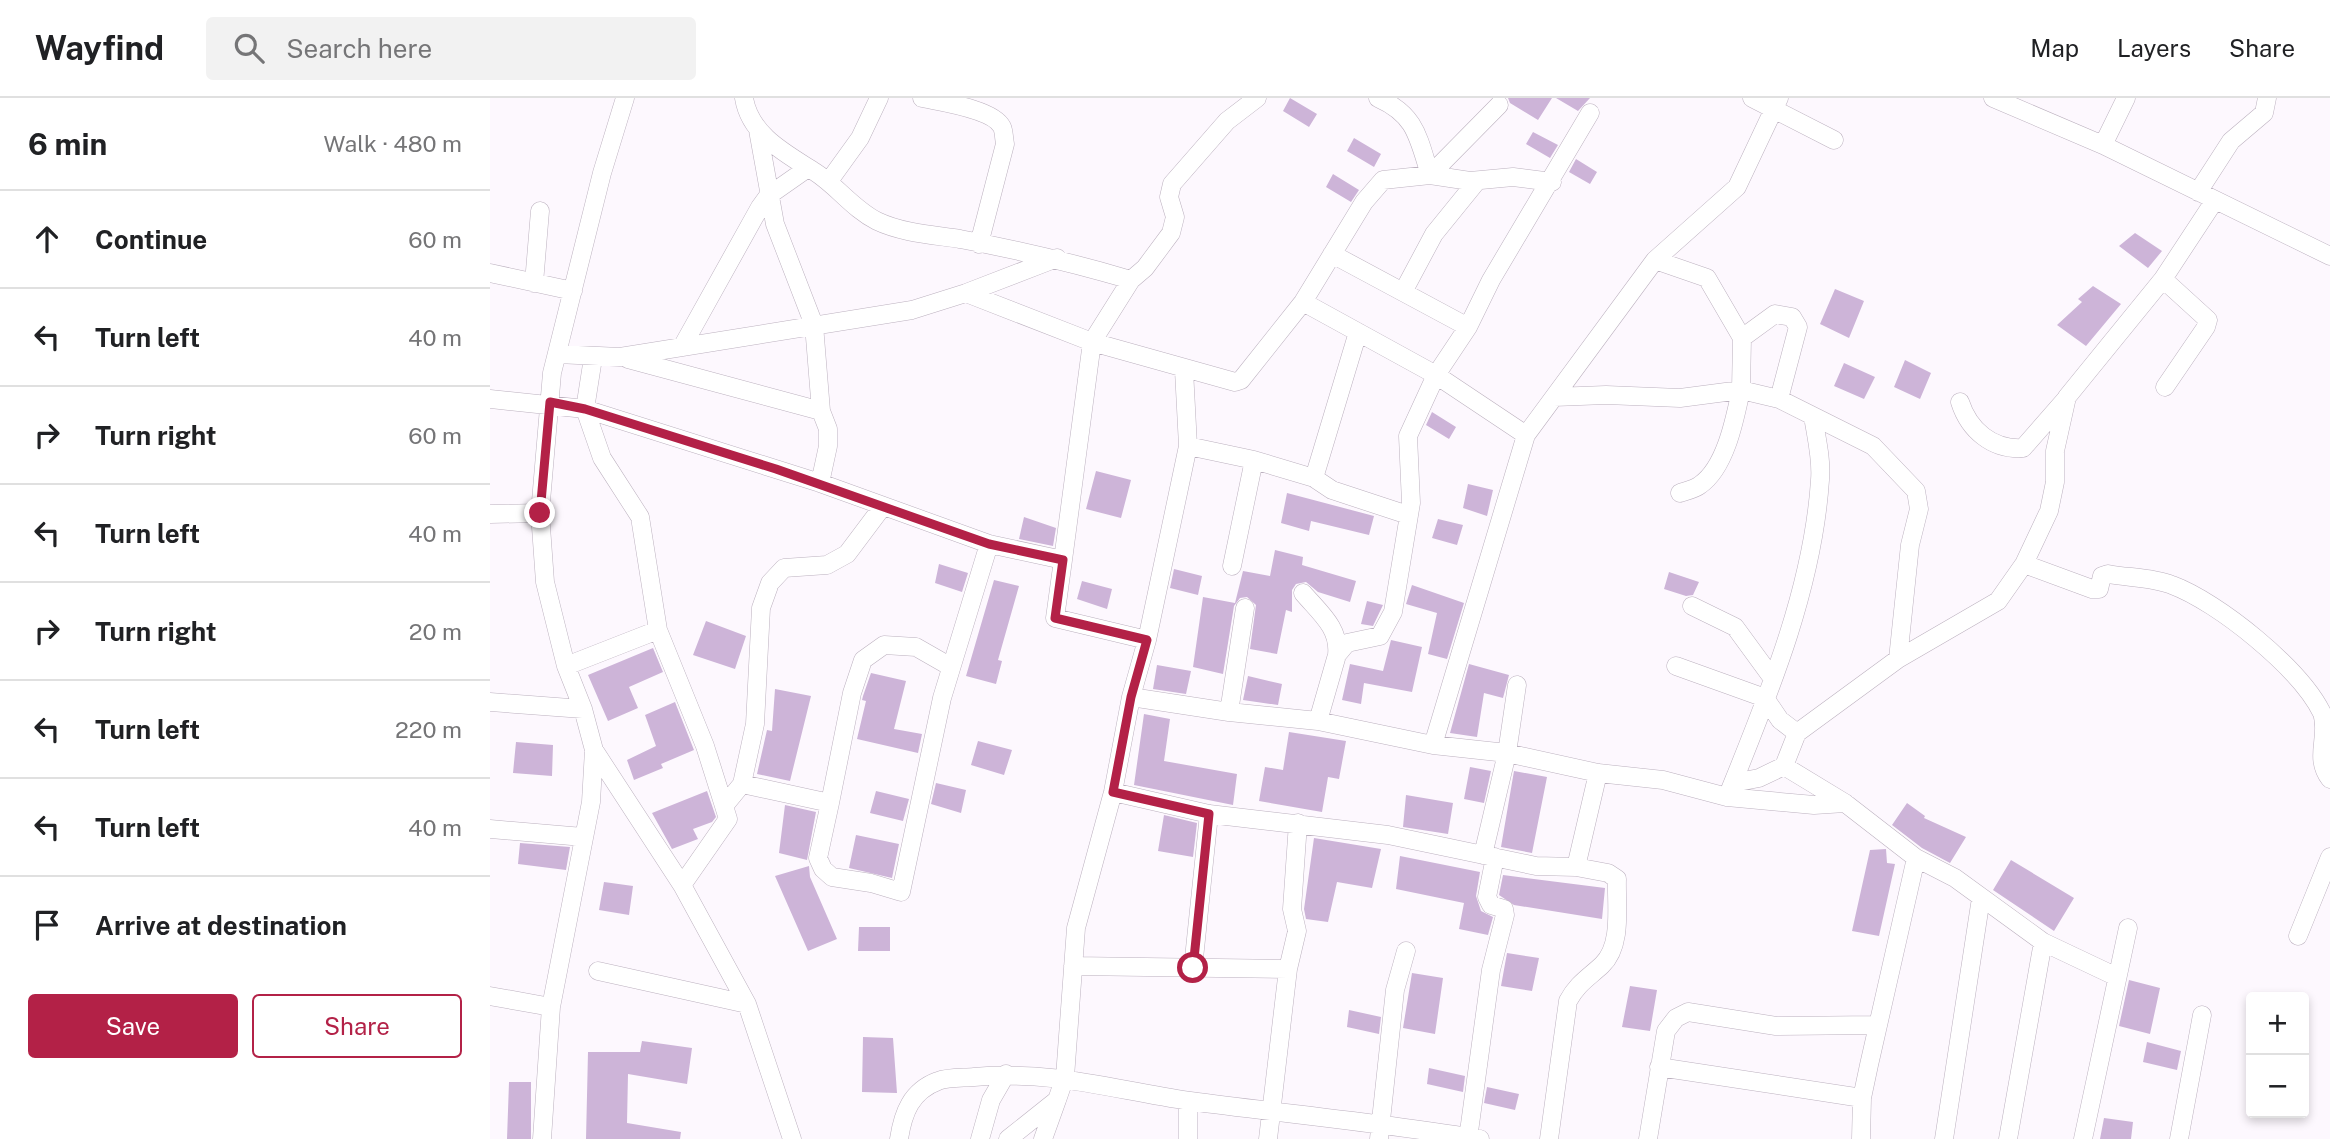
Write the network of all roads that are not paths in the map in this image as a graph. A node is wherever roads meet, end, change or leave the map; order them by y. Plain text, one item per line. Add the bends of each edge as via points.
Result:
1 (625, 98) edge
2 (744, 98) edge
3 (879, 98) edge
4 (922, 98) edge
5 (1257, 98) edge
6 (1378, 98) edge
7 (1752, 98) edge
8 (1993, 98) edge
9 (2126, 98) edge
10 (2267, 98) edge
11 (1777, 104) edge
12 (1499, 105) dead end
13 (1590, 113) dead end
14 (758, 130) junction
15 (1834, 140) dead end
16 (2103, 145) junction
17 (808, 168) junction
18 (1430, 175) junction
19 (829, 181) junction
20 (1477, 181) junction
21 (1552, 182) junction
22 (768, 196) junction
23 (2206, 196) junction
24 (540, 211) dead end
25 (979, 244) junction
26 (1332, 254) junction
27 (2330, 256) edge
28 (1057, 258) junction
29 (1655, 260) junction
30 (490, 273) edge
31 (2163, 279) junction
32 (1131, 280) junction
33 (534, 283) junction
34 (573, 291) junction
35 (1403, 292) junction
36 (966, 293) junction
37 (1303, 302) junction
38 (814, 325) junction
39 (1468, 327) junction
40 (1358, 332) junction
41 (1742, 338) junction
42 (1092, 342) junction
43 (682, 347) junction
44 (557, 354) junction
45 (593, 358) junction
46 (620, 358) junction
47 (1184, 370) junction
48 (1436, 375) junction
49 (2165, 387) dead end
50 (1741, 390) junction
51 (1554, 397) junction
52 (2067, 397) junction
53 (490, 399) edge
54 (1779, 399) junction
55 (550, 402) junction
56 (1960, 402) dead end
57 (585, 409) junction
58 (821, 411) junction
59 (1813, 416) junction
60 (1526, 435) junction
61 (1188, 446) junction
62 (1254, 460) junction
63 (1314, 478) junction
64 (820, 483) junction
65 (1680, 494) dead end
66 (883, 506) junction
67 (540, 513) junction
68 (490, 514) edge
69 (1408, 515) junction
70 (989, 544) junction
71 (1063, 560) junction
72 (2025, 564) junction
73 (1232, 566) dead end
74 (1303, 593) dead end
75 (1692, 606) dead end
76 (1245, 608) dead end
77 (658, 630) junction
78 (1147, 640) junction
79 (1337, 655) junction
80 (1898, 659) junction
81 (566, 666) junction
82 (1676, 666) dead end
83 (951, 667) junction
84 (1773, 679) junction
85 (1517, 685) dead end
86 (1131, 697) junction
87 (1765, 698) junction
88 (490, 702) edge
89 (583, 709) junction
90 (1229, 712) junction
91 (2328, 717) edge
92 (1318, 721) junction
93 (1797, 733) junction
94 (1433, 745) junction
95 (594, 750) junction
96 (1507, 753) junction
97 (1784, 766) junction
98 (1598, 773) junction
99 (2330, 779) edge
100 (742, 784) junction
101 (1730, 790) junction
102 (1113, 792) junction
103 (830, 803) junction
104 (1845, 803) junction
105 (724, 806) junction
106 (1209, 814) junction
107 (1298, 823) junction
108 (490, 829) edge
109 (583, 837) junction
110 (1489, 856) junction
111 (2330, 857) edge
112 (1916, 858) junction
113 (1576, 867) junction
114 (682, 885) junction
115 (1981, 898) junction
116 (2127, 928) dead end
117 (2298, 936) dead end
118 (2043, 942) junction
119 (1406, 951) dead end
120 (1073, 966) junction
121 (1193, 968) junction
122 (1288, 969) junction
123 (598, 971) dead end
124 (2117, 977) junction
125 (490, 996) edge
126 (747, 1004) junction
127 (551, 1007) junction
128 (2202, 1015) dead end
129 (1877, 1025) junction
130 (1659, 1067) junction
131 (1006, 1074) junction
132 (1065, 1077) junction
133 (1862, 1098) junction
134 (1057, 1100) junction
135 (1188, 1101) junction
136 (1270, 1110) junction
137 (1380, 1131) edge
138 (1472, 1138) edge
139 (542, 1139) edge
140 (792, 1139) edge
141 (899, 1139) edge
142 (980, 1139) edge
143 (1008, 1139) edge
144 (1043, 1139) edge
145 (1188, 1139) edge
146 (1268, 1139) edge
147 (1549, 1139) edge
148 (1648, 1139) edge
149 (1861, 1139) edge
150 (1944, 1139) edge
151 (2008, 1139) edge
152 (2083, 1139) edge
153 (2179, 1139) edge

1 - 34 street
2 - 14 street
3 - 19 street via 860,138
4 - 25 street via 973,110 994,118 1002,127 1004,144
5 - 32 street via 1227,121 1172,184 1169,197 1175,217 1171,233
6 - 18 street via 1397,107 1412,122
7 - 11 street
8 - 16 street
9 - 16 street
10 - 23 street via 2264,113 2231,141
11 - 15 street
11 - 29 street via 1737,187
12 - 18 street
13 - 21 street
14 - 17 street
14 - 22 street
16 - 23 street
17 - 19 street
17 - 22 street
18 - 20 street
18 - 26 street via 1383,180
19 - 25 street via 877,221
20 - 21 street via 1513,177
20 - 35 street via 1434,234
21 - 39 street via 1499,266
22 - 38 street
22 - 43 street
23 - 27 street
23 - 31 street
24 - 33 street
25 - 28 street
26 - 35 street
26 - 37 street
28 - 32 street
28 - 36 street
29 - 41 street via 1707,278
29 - 51 street
30 - 33 street
31 - 49 street via 2208,320
31 - 52 street
32 - 42 street
33 - 34 street
34 - 44 street
35 - 39 street
36 - 38 street via 912,310
36 - 42 street
37 - 40 street
37 - 47 street via 1241,380 1227,382
38 - 43 street
38 - 58 street
39 - 48 street
40 - 48 street
40 - 63 street
41 - 50 street
41 - 54 street via 1775,314 1792,317 1798,327
42 - 47 street
42 - 71 street
43 - 46 street
44 - 45 street
44 - 55 street
45 - 46 street
45 - 57 street
46 - 58 street
47 - 61 street
48 - 60 street
48 - 69 street via 1408,436
50 - 51 street via 1680,398
50 - 54 street
50 - 65 street via 1731,435 1718,462 1702,484
51 - 60 street
52 - 56 street via 2022,448 2011,449 1972,428
52 - 72 street via 2054,451 2055,482 2049,511
53 - 55 street
54 - 59 street
55 - 57 street
55 - 67 street
57 - 64 street
57 - 77 street via 602,458 640,517
58 - 64 street via 828,446
59 - 80 street via 1873,446 1916,491 1919,509 1910,545
59 - 84 street via 1821,478 1810,554
60 - 94 street
61 - 62 street
61 - 78 street
62 - 63 street
62 - 73 street
63 - 69 street via 1332,491
64 - 66 street
66 - 70 street
66 - 100 street via 847,554 827,565 784,568 770,583 761,608 755,724
67 - 68 street
67 - 81 street via 545,582
69 - 79 street via 1393,612 1380,636 1347,643
70 - 71 street
70 - 83 street
71 - 78 street via 1055,618
72 - 80 street via 1998,601
72 - 91 street via 2092,589 2099,589 2102,576 2108,574 2169,584 2220,609 2281,663
74 - 79 street via 1333,627 1339,640
75 - 84 street via 1735,627
76 - 90 street
77 - 81 street
77 - 105 street
78 - 86 street
79 - 92 street
80 - 93 street
81 - 89 street
82 - 87 street
83 - 103 street via 916,647 884,645 863,660
83 - 103 street via 901,891 832,877 823,869 818,858
84 - 87 street
85 - 96 street
86 - 90 street
86 - 102 street
87 - 93 street via 1780,720
87 - 101 street
88 - 89 street
89 - 95 street
90 - 92 street
91 - 99 street via 2321,762
92 - 94 street
93 - 97 street
94 - 96 street
95 - 109 street via 591,802
95 - 114 street
96 - 98 street
96 - 110 street
97 - 101 street
97 - 104 street
98 - 101 street
98 - 113 street
100 - 103 street
100 - 105 street
101 - 104 street via 1814,805
102 - 106 street
102 - 120 street via 1076,928
104 - 112 street
105 - 114 street via 728,819 720,835
106 - 107 street
106 - 121 street
107 - 110 street
107 - 122 street via 1292,909 1297,931
108 - 109 street
109 - 127 street
110 - 113 street via 1536,866
110 - 138 street via 1487,897 1491,905 1504,909 1504,915 1491,970
111 - 117 street
112 - 115 street
112 - 129 street
113 - 147 street via 1617,879 1615,940 1604,963 1577,984 1568,1001
114 - 126 street
115 - 118 street
115 - 150 street
116 - 124 street
118 - 124 street
118 - 151 street
119 - 137 street via 1395,989
120 - 121 street
120 - 132 street
121 - 122 street
122 - 136 street
123 - 126 street
124 - 152 street
125 - 127 street
126 - 140 street
127 - 139 street
128 - 153 street
129 - 130 street via 1776,1026 1688,1012 1666,1031
129 - 133 street
130 - 133 street
130 - 148 street
131 - 132 street
131 - 141 street via 938,1081 912,1097
131 - 142 street via 991,1100
132 - 134 street
132 - 135 street
133 - 149 street
134 - 143 street
134 - 144 street
135 - 136 street
135 - 145 street
136 - 137 street
136 - 146 street
137 - 138 street

